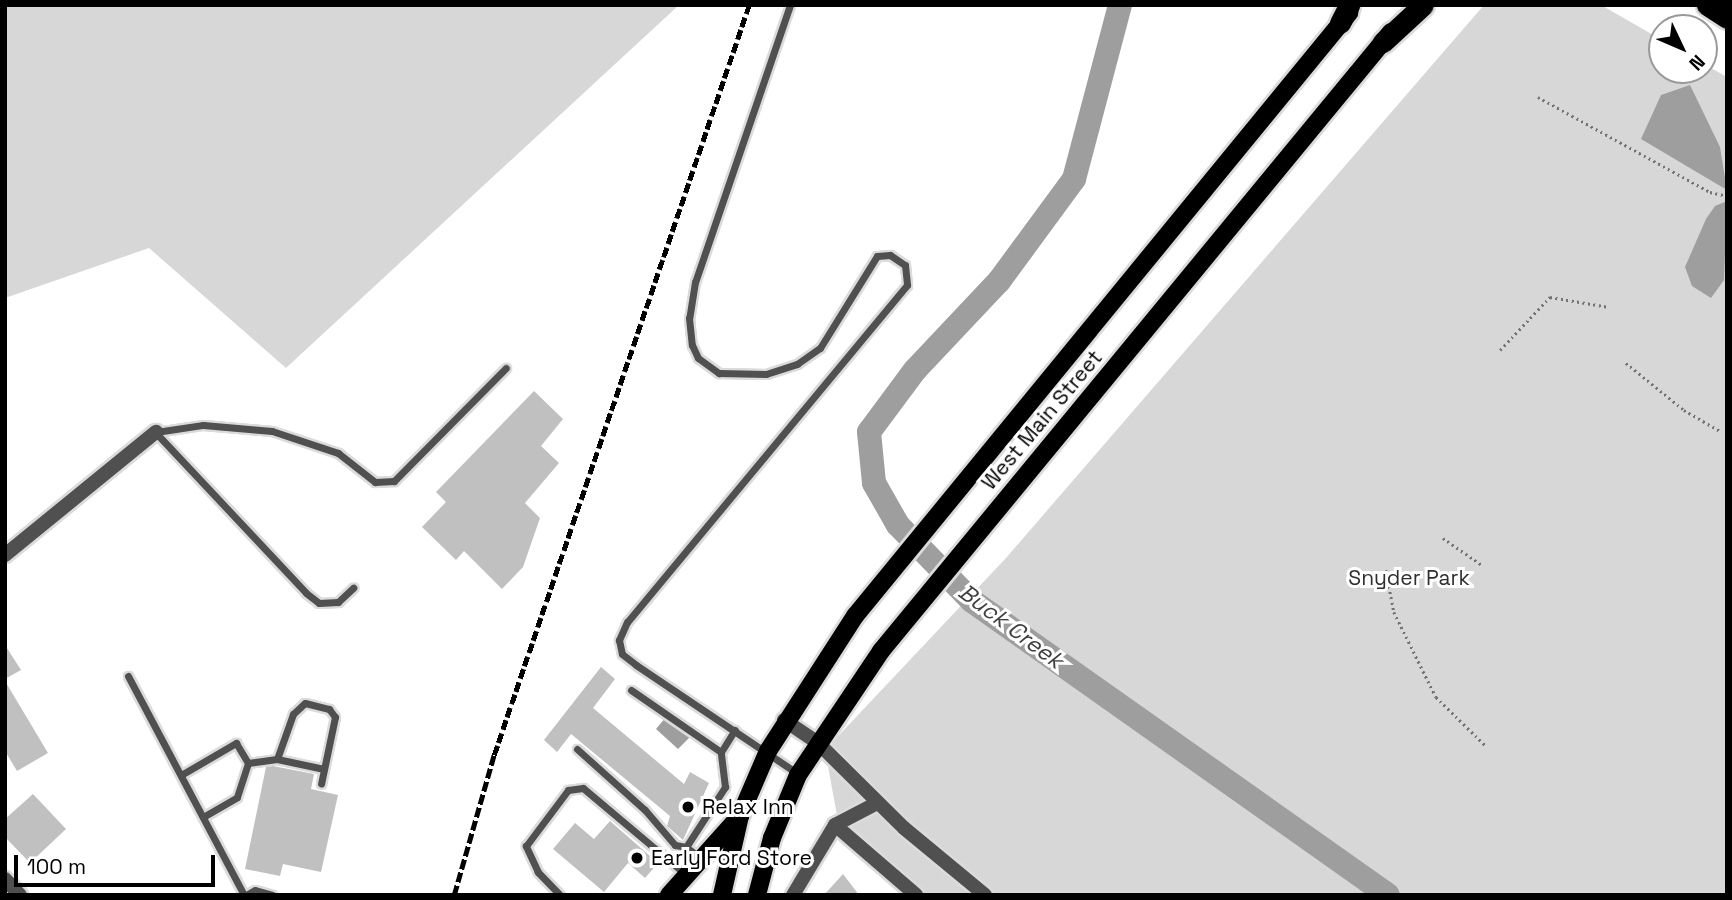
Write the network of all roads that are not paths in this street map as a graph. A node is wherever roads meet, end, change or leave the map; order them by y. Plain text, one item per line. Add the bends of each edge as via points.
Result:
1 (790, 5) edge
2 (1355, 5) edge
3 (1414, 5) edge
4 (1423, 5) edge
5 (1707, 5) edge
6 (1344, 14) edge
7 (1727, 18) edge
8 (1383, 42) junction
9 (506, 368) dead end
10 (156, 432) junction
11 (5, 555) edge
12 (353, 587) dead end
13 (128, 676) dead end
14 (631, 690) dead end
15 (784, 720) junction
16 (735, 730) junction
17 (817, 742) junction
18 (577, 749) dead end
19 (768, 751) junction
20 (721, 752) junction
21 (277, 759) junction
22 (248, 763) junction
23 (324, 769) junction
24 (181, 775) junction
25 (798, 775) junction
26 (321, 784) dead end
27 (877, 803) junction
28 (740, 816) junction
29 (203, 817) junction
30 (835, 825) junction
31 (692, 852) junction
32 (685, 874) junction
33 (5, 879) edge
34 (20, 895) edge
35 (245, 895) edge
36 (272, 895) edge
37 (560, 895) edge
38 (669, 895) edge
39 (722, 895) edge
40 (757, 895) edge
41 (793, 895) edge
42 (916, 895) edge
43 (985, 895) edge

1 - 16 lane via 695,282 689,318 692,345 698,358 719,373 766,374 797,364 820,348 877,256 890,255 905,265 907,285 627,622 619,640 622,654 636,665
2 - 6 main road, West Main Street
3 - 8 main road, West Main Street
4 - 8 highway
5 - 7 highway
6 - 15 main road, West Main Street via 873,596
8 - 17 main road, West Main Street via 911,616
9 - 10 lane via 394,481 374,482 338,453 272,431 203,425
10 - 11 street
10 - 12 lane via 306,593 319,603 338,602
13 - 24 lane
14 - 20 lane
15 - 17 street
15 - 19 main road, West Main Street
16 - 19 lane
16 - 20 lane
17 - 25 main road, West Main Street
17 - 27 street
18 - 31 lane via 645,810 675,845
19 - 25 lane
19 - 28 main road, West Main Street
20 - 31 lane via 725,787
21 - 22 lane
21 - 23 lane
21 - 23 lane via 293,714 304,703 330,709 335,717
22 - 24 lane via 236,743
22 - 29 lane via 237,797
23 - 26 lane
24 - 29 lane
25 - 40 main road, West Main Street via 772,838
27 - 30 street
27 - 43 street
28 - 31 main road
28 - 39 main road, West Main Street
29 - 35 lane
30 - 41 street
30 - 42 street
31 - 32 main road
32 - 37 lane via 583,788 568,790 526,846 538,872
32 - 38 main road
33 - 34 street
35 - 36 lane via 255,890

